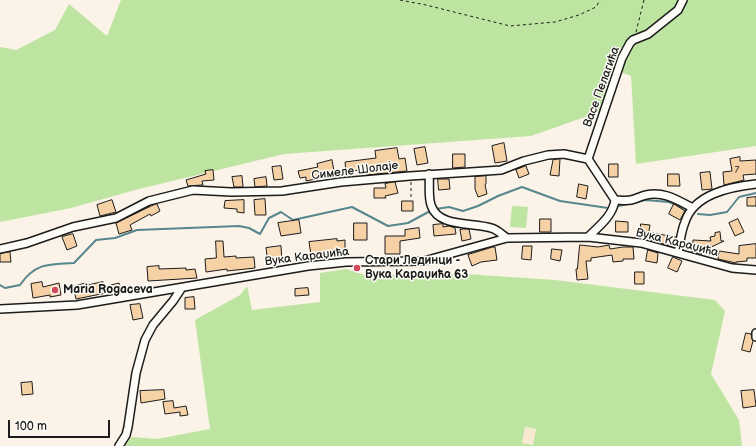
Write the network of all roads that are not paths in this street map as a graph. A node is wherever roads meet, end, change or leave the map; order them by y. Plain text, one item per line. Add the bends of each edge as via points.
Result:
1 (683, 0) edge
2 (588, 159) junction
3 (430, 174) junction
4 (756, 184) edge
5 (615, 200) junction
6 (693, 208) junction
7 (588, 237) junction
8 (507, 238) junction
9 (0, 249) edge
10 (678, 253) junction
11 (756, 270) edge
12 (181, 288) junction
13 (0, 309) edge
14 (756, 333) edge
15 (756, 337) edge
16 (119, 446) edge

1 - 2 street, Васе Пелагића via 678,10 648,34 630,43 622,58
2 - 3 street, Симеле Шолаје via 564,154 548,155 501,170
2 - 5 street
3 - 8 street via 430,201 438,217 492,228
3 - 9 street, Симеле Шолаје via 341,182 282,191 193,190 149,201 116,218 73,227 27,243
4 - 6 street via 722,190
5 - 6 street via 632,200 644,195 666,195
5 - 7 street via 609,216
6 - 10 street via 685,221
7 - 8 street, Вука Караџића
7 - 10 street, Вука Караџића via 641,243
8 - 12 street, Вука Караџића via 424,261 346,262 308,266
10 - 11 street, Вука Караџића via 732,268
12 - 13 street, Вука Караџића via 77,305
12 - 16 street via 145,340 136,373 128,427
14 - 15 street

